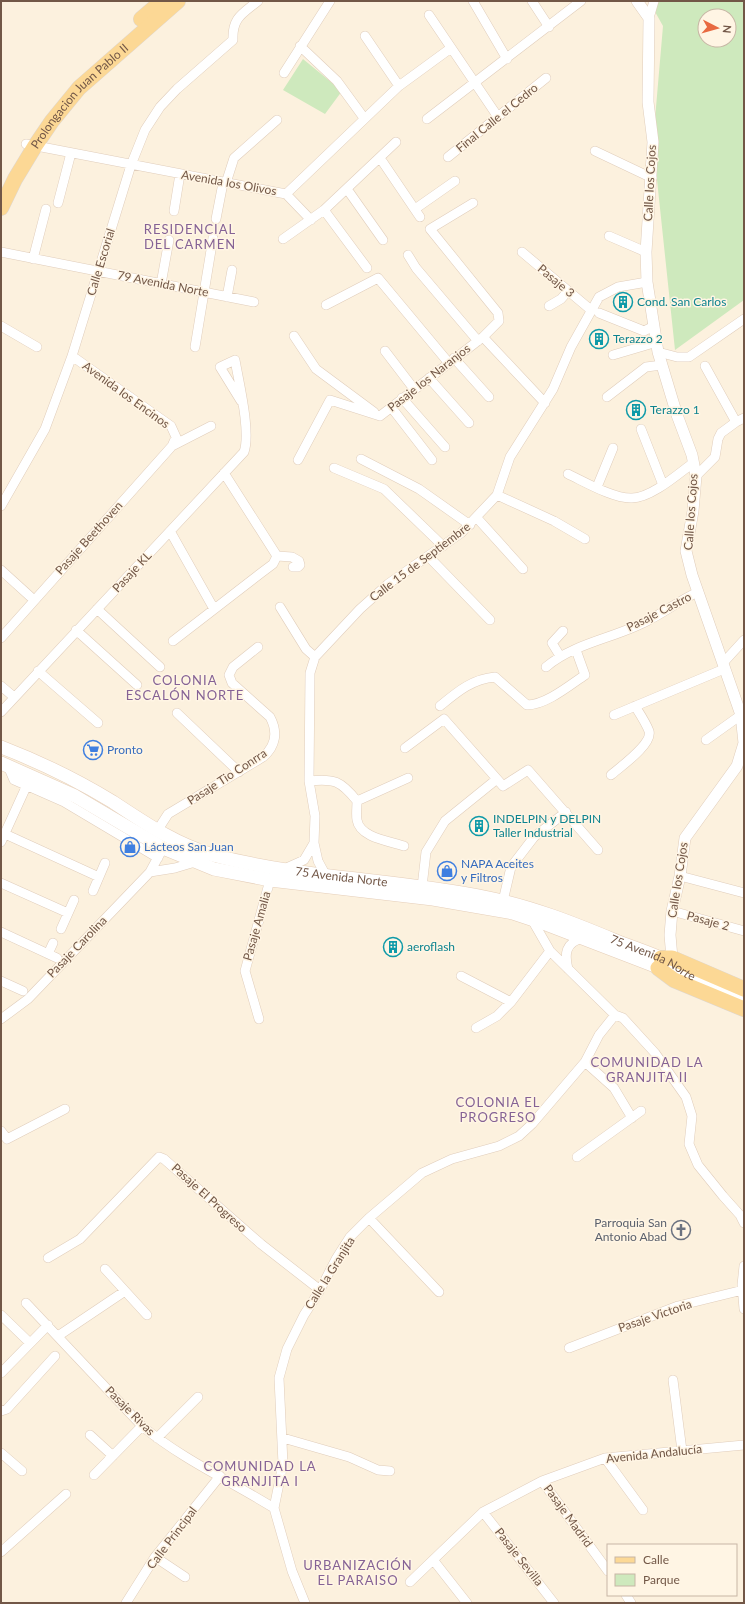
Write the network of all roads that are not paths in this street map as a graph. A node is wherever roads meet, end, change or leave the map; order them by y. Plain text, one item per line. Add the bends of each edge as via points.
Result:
1 (162, 1) edge
2 (178, 1) edge
3 (258, 1) edge
4 (330, 1) edge
5 (473, 1) edge
6 (532, 1) edge
7 (581, 1) edge
8 (637, 1) edge
9 (654, 1) edge
10 (429, 15) dead end
11 (648, 18) junction
12 (548, 27) junction
13 (365, 36) dead end
14 (300, 46) junction
15 (451, 48) junction
16 (507, 59) junction
17 (284, 73) dead end
18 (546, 78) dead end
19 (477, 83) junction
20 (399, 86) junction
21 (498, 117) junction
22 (364, 118) junction
23 (427, 119) dead end
24 (277, 120) dead end
25 (396, 142) dead end
26 (31, 145) junction
27 (596, 150) dead end
28 (71, 153) junction
29 (448, 157) dead end
30 (380, 158) junction
31 (131, 165) junction
32 (180, 174) junction
33 (652, 178) junction
34 (455, 181) dead end
35 (224, 183) junction
36 (348, 189) junction
37 (1, 190) edge
38 (286, 194) junction
39 (58, 203) dead end
40 (473, 203) dead end
41 (1, 208) edge
42 (46, 209) dead end
43 (415, 209) junction
44 (324, 210) junction
45 (174, 211) dead end
46 (420, 217) dead end
47 (216, 219) dead end
48 (311, 220) junction
49 (609, 236) dead end
50 (213, 238) dead end
51 (283, 239) dead end
52 (169, 240) dead end
53 (383, 240) dead end
54 (1, 252) edge
55 (522, 252) dead end
56 (646, 252) junction
57 (408, 255) dead end
58 (33, 259) junction
59 (367, 268) dead end
60 (232, 270) dead end
61 (98, 272) junction
62 (647, 282) junction
63 (161, 284) junction
64 (568, 291) junction
65 (204, 293) junction
66 (227, 297) junction
67 (254, 302) dead end
68 (326, 305) dead end
69 (549, 306) dead end
70 (595, 311) junction
71 (744, 319) edge
72 (1, 326) edge
73 (654, 326) junction
74 (294, 336) dead end
75 (480, 339) junction
76 (37, 347) dead end
77 (195, 347) dead end
78 (658, 347) junction
79 (385, 351) dead end
80 (613, 355) dead end
81 (72, 356) junction
82 (451, 360) junction
83 (662, 365) junction
84 (705, 366) dead end
85 (429, 378) junction
86 (414, 389) junction
87 (489, 397) dead end
88 (607, 397) dead end
89 (402, 398) junction
90 (241, 401) dead end
91 (545, 403) junction
92 (391, 407) junction
93 (380, 416) junction
94 (740, 420) edge
95 (469, 423) dead end
96 (211, 426) dead end
97 (641, 429) dead end
98 (176, 437) joint
99 (172, 446) junction
100 (445, 447) dead end
101 (613, 448) dead end
102 (362, 459) dead end
103 (298, 460) dead end
104 (432, 460) dead end
105 (693, 463) junction
106 (334, 468) dead end
107 (224, 474) junction
108 (568, 474) dead end
109 (696, 476) junction
110 (662, 486) junction
111 (597, 487) junction
112 (497, 495) junction
113 (1, 506) edge
114 (477, 518) junction
115 (470, 524) junction
116 (170, 531) junction
117 (585, 539) dead end
118 (443, 546) junction
119 (277, 556) junction
120 (428, 556) junction
121 (293, 567) dead end
122 (523, 569) dead end
123 (1, 570) edge
124 (698, 592) junction
125 (34, 600) junction
126 (280, 608) dead end
127 (97, 609) junction
128 (214, 609) junction
129 (490, 620) dead end
130 (76, 630) junction
131 (563, 630) dead end
132 (1, 638) edge
133 (744, 640) edge
134 (173, 641) dead end
135 (258, 647) dead end
136 (576, 650) junction
137 (560, 656) junction
138 (315, 657) junction
139 (724, 666) junction
140 (160, 667) dead end
141 (546, 667) dead end
142 (38, 671) junction
143 (136, 685) dead end
144 (1, 686) edge
145 (14, 697) junction
146 (440, 706) dead end
147 (635, 706) junction
148 (1, 712) edge
149 (177, 713) dead end
150 (614, 715) dead end
151 (741, 715) junction
152 (98, 723) dead end
153 (706, 740) dead end
154 (744, 743) edge
155 (1, 747) edge
156 (405, 748) dead end
157 (4, 764) edge
158 (740, 767) edge
159 (239, 772) junction
160 (611, 775) dead end
161 (408, 778) dead end
162 (497, 778) junction
163 (309, 781) junction
164 (26, 787) junction
165 (357, 801) junction
166 (566, 812) junction
167 (157, 831) junction
168 (3, 838) edge
169 (314, 843) junction
170 (404, 846) dead end
171 (598, 850) dead end
172 (160, 853) junction
173 (196, 862) junction
174 (105, 863) dead end
175 (284, 869) junction
176 (150, 872) junction
177 (325, 874) junction
178 (680, 876) junction
179 (99, 877) junction
180 (270, 880) junction
181 (1, 883) edge
182 (422, 887) junction
183 (93, 890) dead end
184 (744, 893) edge
185 (74, 900) dead end
186 (503, 901) junction
187 (672, 911) junction
188 (68, 913) junction
189 (531, 918) junction
190 (62, 929) dead end
191 (744, 931) edge
192 (1, 932) edge
193 (582, 938) junction
194 (53, 943) dead end
195 (550, 951) junction
196 (664, 962) junction
197 (568, 969) junction
198 (461, 976) dead end
199 (1, 981) edge
200 (744, 989) edge
201 (23, 991) dead end
202 (744, 998) edge
203 (511, 1002) junction
204 (744, 1009) edge
205 (615, 1015) junction
206 (1, 1019) edge
207 (259, 1019) dead end
208 (476, 1028) dead end
209 (585, 1062) junction
210 (65, 1109) dead end
211 (641, 1111) dead end
212 (632, 1118) junction
213 (1, 1131) edge
214 (577, 1157) dead end
215 (743, 1217) edge
216 (369, 1218) junction
217 (48, 1258) dead end
218 (744, 1266) edge
219 (105, 1269) dead end
220 (320, 1290) junction
221 (743, 1290) junction
222 (125, 1291) junction
223 (439, 1292) dead end
224 (26, 1303) dead end
225 (744, 1309) edge
226 (147, 1314) dead end
227 (1, 1316) edge
228 (48, 1325) junction
229 (58, 1336) junction
230 (30, 1343) junction
231 (569, 1348) dead end
232 (56, 1356) dead end
233 (1, 1373) edge
234 (673, 1380) dead end
235 (198, 1397) dead end
236 (1, 1410) edge
237 (142, 1426) junction
238 (90, 1435) dead end
239 (157, 1438) junction
240 (283, 1438) junction
241 (744, 1445) edge
242 (682, 1451) junction
243 (1, 1453) edge
244 (113, 1456) junction
245 (605, 1458) junction
246 (22, 1471) dead end
247 (390, 1471) dead end
248 (94, 1475) dead end
249 (220, 1476) junction
250 (542, 1481) junction
251 (66, 1494) dead end
252 (274, 1508) junction
253 (643, 1510) dead end
254 (483, 1512) junction
255 (1, 1552) edge
256 (155, 1557) junction
257 (434, 1561) junction
258 (607, 1570) edge
259 (185, 1577) dead end
260 (410, 1582) dead end
261 (126, 1603) edge
262 (304, 1603) edge
263 (467, 1603) edge
264 (554, 1603) edge

1 - 26 main road, Prolongacion Juan Pablo II via 72,82
2 - 26 main road, Prolongacion Juan Pablo II via 84,82
3 - 31 street, Calle Escorial via 235,22 233,40 160,107 145,130
4 - 14 street
5 - 16 street
6 - 12 street
7 - 12 street
8 - 11 street
9 - 11 street
10 - 15 street
11 - 33 street, Calle los Cojos via 648,102 653,142
12 - 16 street
13 - 20 street
14 - 17 street
14 - 22 street via 337,81
15 - 19 street
15 - 20 street, Avenida los Olivos
16 - 19 street
18 - 21 street, Final Calle el Cedro
19 - 21 street
19 - 23 street
20 - 22 street, Avenida los Olivos
21 - 29 street, Final Calle el Cedro
22 - 38 street, Avenida los Olivos
24 - 35 street via 234,158
25 - 30 street
26 - 28 street, Avenida los Olivos
26 - 37 main road, Prolongacion Juan Pablo II
26 - 41 main road, Prolongacion Juan Pablo II
27 - 33 street
28 - 31 street, Avenida los Olivos
28 - 39 street
30 - 36 street
30 - 43 street
31 - 32 street, Avenida los Olivos
31 - 61 street, Calle Escorial
32 - 35 street, Avenida los Olivos
32 - 45 street
33 - 56 street, Calle los Cojos
34 - 43 street
35 - 38 street, Avenida los Olivos
35 - 47 street
36 - 44 street
36 - 53 street
38 - 48 street
40 - 75 street via 430,229 498,314 499,320
42 - 58 street
43 - 46 street
44 - 48 street
44 - 59 street
48 - 51 street
49 - 56 street
50 - 65 street
52 - 63 street
54 - 58 street, 79 Avenida Norte
55 - 64 street, Pasaje 3
56 - 62 street, Calle los Cojos
57 - 75 street via 416,268
58 - 61 street, 79 Avenida Norte
60 - 66 street
61 - 63 street, 79 Avenida Norte
61 - 81 street, Calle Escorial
62 - 70 street, Calle 15 de Septiembre via 618,287 599,297
62 - 73 street, Calle los Cojos
63 - 65 street, 79 Avenida Norte
64 - 69 street
64 - 70 street, Pasaje 3
65 - 66 street, 79 Avenida Norte
65 - 77 street
66 - 67 street, 79 Avenida Norte
68 - 82 street via 378,278
70 - 73 street, Pasaje 3 via 644,330
70 - 91 street, Calle 15 de Septiembre via 571,347
71 - 78 street via 689,357 678,357
72 - 76 street
73 - 78 street, Calle los Cojos
74 - 93 street via 316,369
75 - 82 street, Pasaje los Naranjos
75 - 91 street, Pasaje los Naranjos
78 - 80 street
78 - 83 street, Calle los Cojos
79 - 86 street
81 - 98 street, Avenida los Encinos via 171,426
81 - 113 street, Calle Escorial via 45,429
82 - 85 street, Pasaje los Naranjos
82 - 87 street
83 - 88 street via 646,367
83 - 105 street, Calle los Cojos
84 - 94 street
85 - 86 street, Pasaje los Naranjos
85 - 95 street
86 - 89 street, Pasaje los Naranjos
89 - 92 street, Pasaje los Naranjos
89 - 100 street
90 - 107 street, Pasaje KL via 246,445 244,452
91 - 112 street, Calle 15 de Septiembre via 510,457
92 - 93 street, Pasaje los Naranjos
92 - 104 street
93 - 103 street, Pasaje los Naranjos via 330,400
94 - 109 street via 721,433 715,457
96 - 99 street
97 - 110 street
98 - 99 street, Pasaje Beethoven
99 - 125 street, Pasaje Beethoven
101 - 111 street
102 - 115 street via 420,489
105 - 109 street, Calle los Cojos
105 - 110 street
106 - 118 street via 384,489
107 - 116 street, Pasaje KL
107 - 119 street
108 - 111 street
109 - 124 street, Calle los Cojos via 686,551
110 - 111 street via 633,498
112 - 114 street, Calle 15 de Septiembre
112 - 117 street via 554,520
114 - 115 street, Calle 15 de Septiembre
114 - 122 street
115 - 118 street, Calle 15 de Septiembre
116 - 127 street, Pasaje KL
116 - 128 street
118 - 120 street, Calle 15 de Septiembre
119 - 121 street via 292,557 299,561 298,567
119 - 128 street via 273,564
120 - 129 street
120 - 138 street, Calle 15 de Septiembre via 388,584 360,609
123 - 125 street
124 - 136 street, Pasaje Castro via 676,602 647,621
124 - 139 street, Calle los Cojos
125 - 132 street, Pasaje Beethoven
126 - 138 street via 306,649
127 - 130 street, Pasaje KL
127 - 140 street
128 - 134 street
130 - 142 street, Pasaje KL
130 - 143 street
131 - 137 street via 552,643
133 - 139 street
135 - 159 street, Pasaje Tio Conrra via 233,667 229,675 232,683 270,717 274,724 274,745 263,757
136 - 137 street, Pasaje Castro
136 - 146 street via 585,674 561,691 533,705 526,705 495,677 483,678 472,683
137 - 141 street, Pasaje Castro
138 - 163 street, Calle 15 de Septiembre via 310,673
139 - 147 street
139 - 151 street, Calle los Cojos
142 - 145 street, Pasaje KL
142 - 152 street
144 - 145 street
145 - 148 street, Pasaje KL
147 - 150 street
147 - 160 street via 650,732 649,739
149 - 159 street
151 - 153 street
151 - 154 street, Calle los Cojos
154 - 158 street, Calle los Cojos
155 - 167 main road, 75 Avenida Norte via 36,760 70,777
156 - 162 street via 444,719
157 - 164 street via 14,780
157 - 172 main road, 75 Avenida Norte via 75,796
158 - 178 street, Calle los Cojos via 685,838
159 - 167 street, Pasaje Tio Conrra via 168,814
161 - 165 street
162 - 166 street via 503,786 528,770
162 - 182 street via 445,821 426,852
163 - 165 street via 328,778 342,784
163 - 169 street, Calle 15 de Septiembre via 315,816
164 - 168 street
164 - 172 street via 64,802
165 - 170 street via 357,820 360,828 372,836
166 - 171 street
166 - 186 street via 534,837 511,867
167 - 175 main road, 75 Avenida Norte via 213,855
168 - 179 street
169 - 175 street, Calle 15 de Septiembre via 304,860
169 - 177 street, Calle 15 de Septiembre via 318,861
172 - 173 main road, 75 Avenida Norte
172 - 176 street, Pasaje Carolina
173 - 176 street
173 - 180 main road, 75 Avenida Norte via 214,869
174 - 179 street
175 - 177 main road, 75 Avenida Norte
176 - 206 street, Pasaje Carolina via 28,998
177 - 182 main road, 75 Avenida Norte
178 - 184 street
178 - 187 street, Calle los Cojos
179 - 183 street
180 - 189 main road, 75 Avenida Norte via 433,899
180 - 207 street, Pasaje Amalia via 244,971
181 - 188 street
182 - 186 main road, 75 Avenida Norte
185 - 188 street
186 - 196 main road, 75 Avenida Norte via 564,919
187 - 191 street, Pasaje 2
187 - 196 street, Calle los Cojos
188 - 190 street
189 - 193 main road, 75 Avenida Norte
189 - 195 street
192 - 194 street via 53,956
193 - 196 main road, 75 Avenida Norte
193 - 197 street via 574,941 565,954
195 - 197 street
195 - 203 street
196 - 200 main road
196 - 202 main road, 75 Avenida Norte
196 - 204 main road via 674,980
197 - 205 street
198 - 203 street
199 - 201 street
203 - 208 street via 497,1016
205 - 209 street, Calle la Granjita via 599,1035
205 - 215 street via 623,1018 655,1054 686,1097 692,1116 689,1144 698,1165 722,1196
209 - 212 street via 614,1088
209 - 216 street, Calle la Granjita via 519,1136 499,1146 452,1159 422,1173
210 - 213 street via 7,1139
211 - 212 street
212 - 214 street
216 - 220 street, Calle la Granjita via 346,1243
216 - 223 street
217 - 220 street, Pasaje El Progreso via 80,1239 158,1157 164,1159 261,1244
218 - 221 street
219 - 222 street
220 - 240 street, Calle la Granjita via 304,1314 287,1349 280,1378 280,1419
221 - 225 street
221 - 231 street, Pasaje Victoria via 678,1306
222 - 226 street
222 - 229 street
224 - 228 street, Pasaje Rivas
227 - 230 street
228 - 229 street, Pasaje Rivas
228 - 230 street
229 - 237 street, Pasaje Rivas
230 - 233 street
232 - 236 street via 7,1409
234 - 242 street
235 - 239 street
237 - 239 street, Pasaje Rivas
237 - 244 street
238 - 244 street
239 - 249 street, Pasaje Rivas
240 - 247 street via 323,1448 378,1470
240 - 252 street, Calle la Granjita via 283,1464
241 - 242 street, Avenida Andalucía
242 - 245 street, Avenida Andalucía
243 - 246 street
244 - 248 street
245 - 250 street, Avenida Andalucía
245 - 253 street
249 - 252 street, Pasaje Rivas
249 - 256 street, Calle Principal
250 - 254 street, Avenida Andalucía
250 - 258 street, Pasaje Madrid
251 - 255 street
252 - 262 street, Calle la Granjita
254 - 257 street, Avenida Andalucía
254 - 264 street, Pasaje Sevilla
256 - 259 street
256 - 261 street, Calle Principal
257 - 260 street, Avenida Andalucía
257 - 263 street

